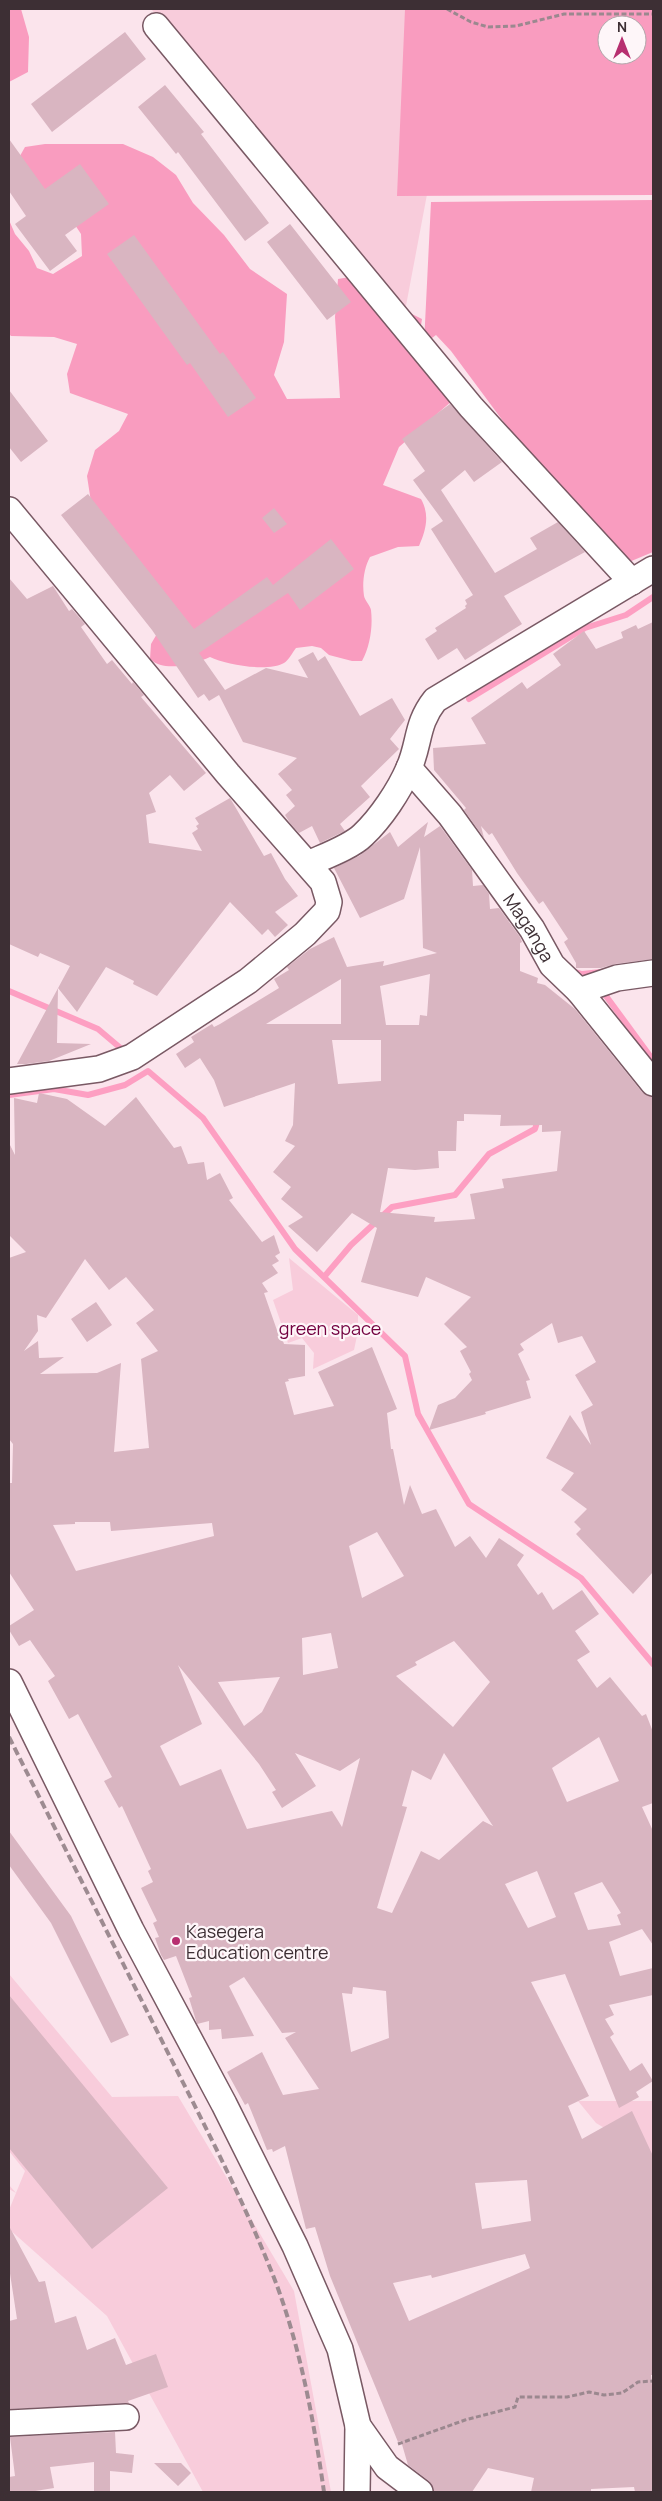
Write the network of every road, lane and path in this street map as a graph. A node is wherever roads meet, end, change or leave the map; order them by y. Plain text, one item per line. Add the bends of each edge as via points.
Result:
1 (447, 9) edge
2 (653, 14) edge
3 (156, 26) dead end
4 (9, 510) edge
5 (653, 569) edge
6 (632, 582) junction
7 (409, 768) junction
8 (308, 864) junction
9 (653, 973) edge
10 (579, 991) junction
11 (9, 1081) edge
12 (653, 1083) edge
13 (9, 1682) edge
14 (653, 2381) edge
15 (126, 2417) dead end
16 (9, 2423) edge
17 (358, 2426) junction
18 (377, 2453) junction
19 (357, 2492) edge
20 (420, 2492) edge

1 - 2 path via 488,27 516,26 564,14
3 - 6 street via 471,407
4 - 8 street via 228,774
5 - 6 street
6 - 7 street via 435,700 418,729
7 - 8 street via 383,812 362,836
7 - 10 street, Maganga via 450,815 532,929 552,965
8 - 11 street via 328,894 327,911 305,934 248,981 132,1057 99,1069
9 - 10 street via 617,978
10 - 12 street, Maganga
13 - 17 street via 130,1930 224,2104 295,2246 340,2349
14 - 18 path via 638,2382 622,2394 589,2392 567,2397 518,2397 515,2408 510,2410 410,2438
15 - 16 street
17 - 18 street
17 - 19 street
18 - 20 street via 386,2467

